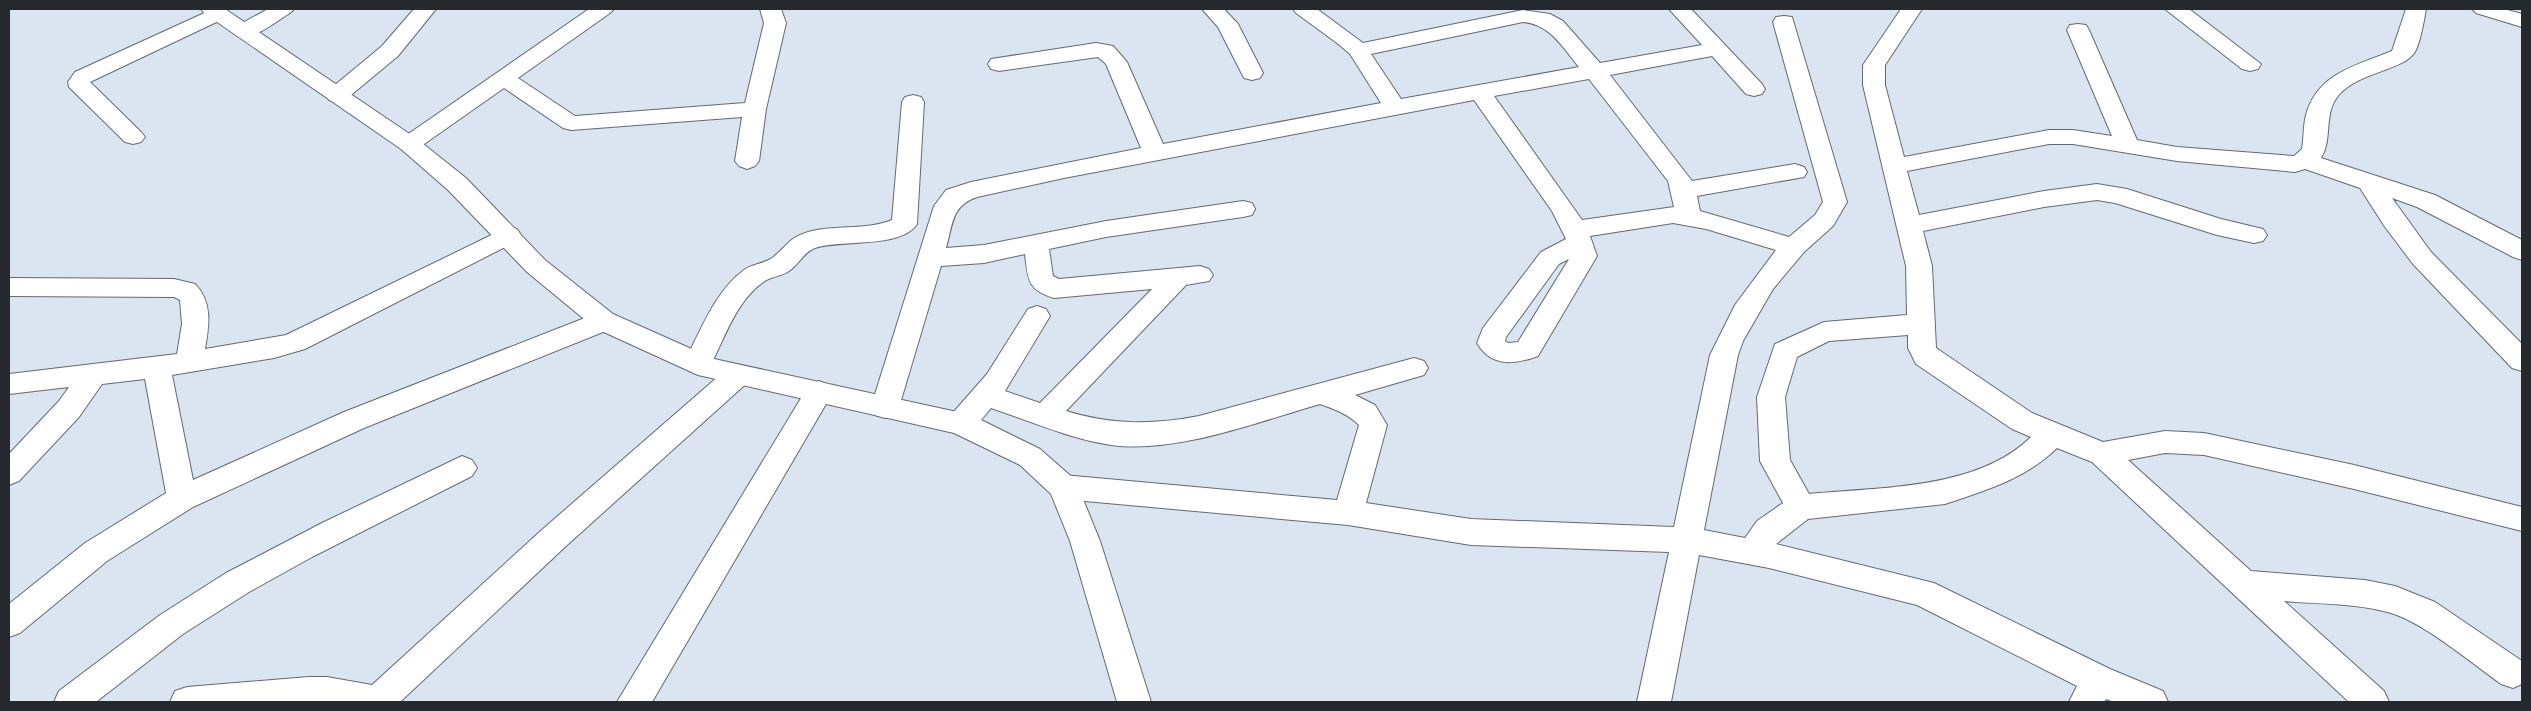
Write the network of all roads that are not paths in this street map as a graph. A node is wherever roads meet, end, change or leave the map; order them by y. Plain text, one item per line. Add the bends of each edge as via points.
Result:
1 (283, 9) edge
2 (424, 9) edge
3 (603, 9) edge
4 (772, 9) edge
5 (1212, 9) edge
6 (1303, 9) edge
7 (1680, 9) edge
8 (1911, 9) edge
9 (2176, 9) edge
10 (2416, 9) edge
11 (2483, 9) edge
12 (215, 11) edge
13 (1543, 13) edge
14 (2522, 21) edge
15 (1784, 22) dead end
16 (2078, 30) dead end
17 (245, 31) junction
18 (1718, 49) junction
19 (1358, 50) junction
20 (999, 64) dead end
21 (2250, 64) dead end
22 (1594, 70) junction
23 (1252, 73) dead end
24 (503, 78) junction
25 (1754, 89) dead end
26 (1479, 91) junction
27 (337, 95) junction
28 (913, 102) dead end
29 (1395, 107) junction
30 (755, 109) junction
31 (133, 137) dead end
32 (409, 144) junction
33 (2128, 147) junction
34 (1155, 153) junction
35 (747, 161) dead end
36 (2308, 162) junction
37 (1893, 167) junction
38 (1795, 172) dead end
39 (2369, 182) junction
40 (1683, 190) junction
41 (1243, 209) dead end
42 (1688, 216) junction
43 (1909, 225) junction
44 (508, 235) junction
45 (2254, 235) dead end
46 (1036, 244) junction
47 (1794, 247) junction
48 (2522, 251) edge
49 (930, 258) junction
50 (9, 287) edge
51 (1037, 316) dead end
52 (604, 322) junction
53 (1921, 324) junction
54 (2522, 361) edge
55 (189, 362) junction
56 (698, 363) junction
57 (157, 367) junction
58 (1414, 368) dead end
59 (738, 375) junction
60 (92, 376) junction
61 (13, 388) edge
62 (819, 392) junction
63 (1322, 394) junction
64 (986, 395) junction
65 (885, 407) junction
66 (1046, 414) junction
67 (961, 423) junction
68 (2053, 433) junction
69 (2102, 454) junction
70 (462, 468) dead end
71 (9, 473) edge
72 (1062, 487) junction
73 (182, 498) junction
74 (1801, 507) junction
75 (1348, 513) junction
76 (2522, 519) edge
77 (1687, 540) junction
78 (1752, 552) junction
79 (2244, 584) junction
80 (9, 622) edge
81 (2513, 673) dead end
82 (2092, 691) edge
83 (71, 702) edge
84 (187, 702) edge
85 (380, 702) edge
86 (634, 702) edge
87 (1134, 702) edge
88 (1654, 702) edge
89 (2151, 702) edge
90 (2372, 702) edge

1 - 17 street
2 - 27 street via 390,51
3 - 24 street
4 - 30 street via 775,23
5 - 23 street via 1228,24
6 - 19 street
7 - 18 street
8 - 37 street via 1874,65 1874,85
9 - 21 street
10 - 36 street via 2405,50 2400,56 2352,71 2342,78 2322,104 2316,116 2314,155
11 - 14 street
12 - 17 street
12 - 31 street via 83,77 79,82 80,87
13 - 19 street
13 - 22 street
15 - 47 street via 1835,202 1832,212
16 - 33 street
17 - 27 street
18 - 22 street
18 - 25 street
19 - 29 street
20 - 34 street via 1105,51 1116,62
22 - 26 street
22 - 40 street via 1679,179
24 - 30 street via 571,123
24 - 32 street
26 - 29 street
26 - 42 street via 1562,208 1577,237 1673,215
27 - 32 street
28 - 56 street via 904,224 887,230 823,237 798,244 780,266 754,275 744,284 730,303
29 - 34 street
30 - 35 street
32 - 44 street via 457,184
33 - 36 street via 2177,154
33 - 37 street via 2073,137 2049,137
34 - 49 street via 970,190 955,196 946,206
36 - 39 street
37 - 43 street
38 - 40 street
39 - 48 street via 2426,201
39 - 54 street via 2422,258
40 - 42 street
41 - 46 street
42 - 47 street
43 - 45 street via 2097,192 2118,195 2217,227
43 - 53 street via 1919,266
44 - 52 street via 536,266
44 - 55 street via 295,342
46 - 49 street via 984,254
46 - 66 street via 1041,280 1054,289 1189,276
47 - 77 street via 1750,302 1731,334 1724,354
49 - 65 street
50 - 55 street via 186,290 197,309
51 - 64 street
52 - 56 street
52 - 73 street via 354,420
53 - 68 street via 1922,348 1926,357 2022,421
53 - 74 street via 1824,332 1786,351 1771,397 1775,461
55 - 57 street
56 - 59 street
57 - 60 street
57 - 73 street
58 - 63 street
59 - 62 street
59 - 85 street via 555,537
60 - 61 street
60 - 71 street via 69,409
62 - 65 street
62 - 86 street
63 - 66 street via 1200,427 1142,435 1106,433
63 - 75 street via 1361,410 1370,416 1373,425
64 - 66 street
64 - 67 street
65 - 67 street
67 - 72 street via 1030,457
68 - 69 street
68 - 74 street via 2030,456 1994,475 1945,492
69 - 76 street via 2165,442 2204,444
69 - 79 street
70 - 83 street via 250,576 208,601 160,633
72 - 75 street
72 - 87 street via 1085,541
73 - 80 street via 96,552
74 - 78 street via 1768,530
75 - 77 street via 1471,532
77 - 78 street
77 - 88 street
78 - 82 street via 1923,594 2001,630
79 - 81 street via 2365,594 2395,600 2424,612
79 - 90 street
82 - 89 street
84 - 85 street via 328,692

